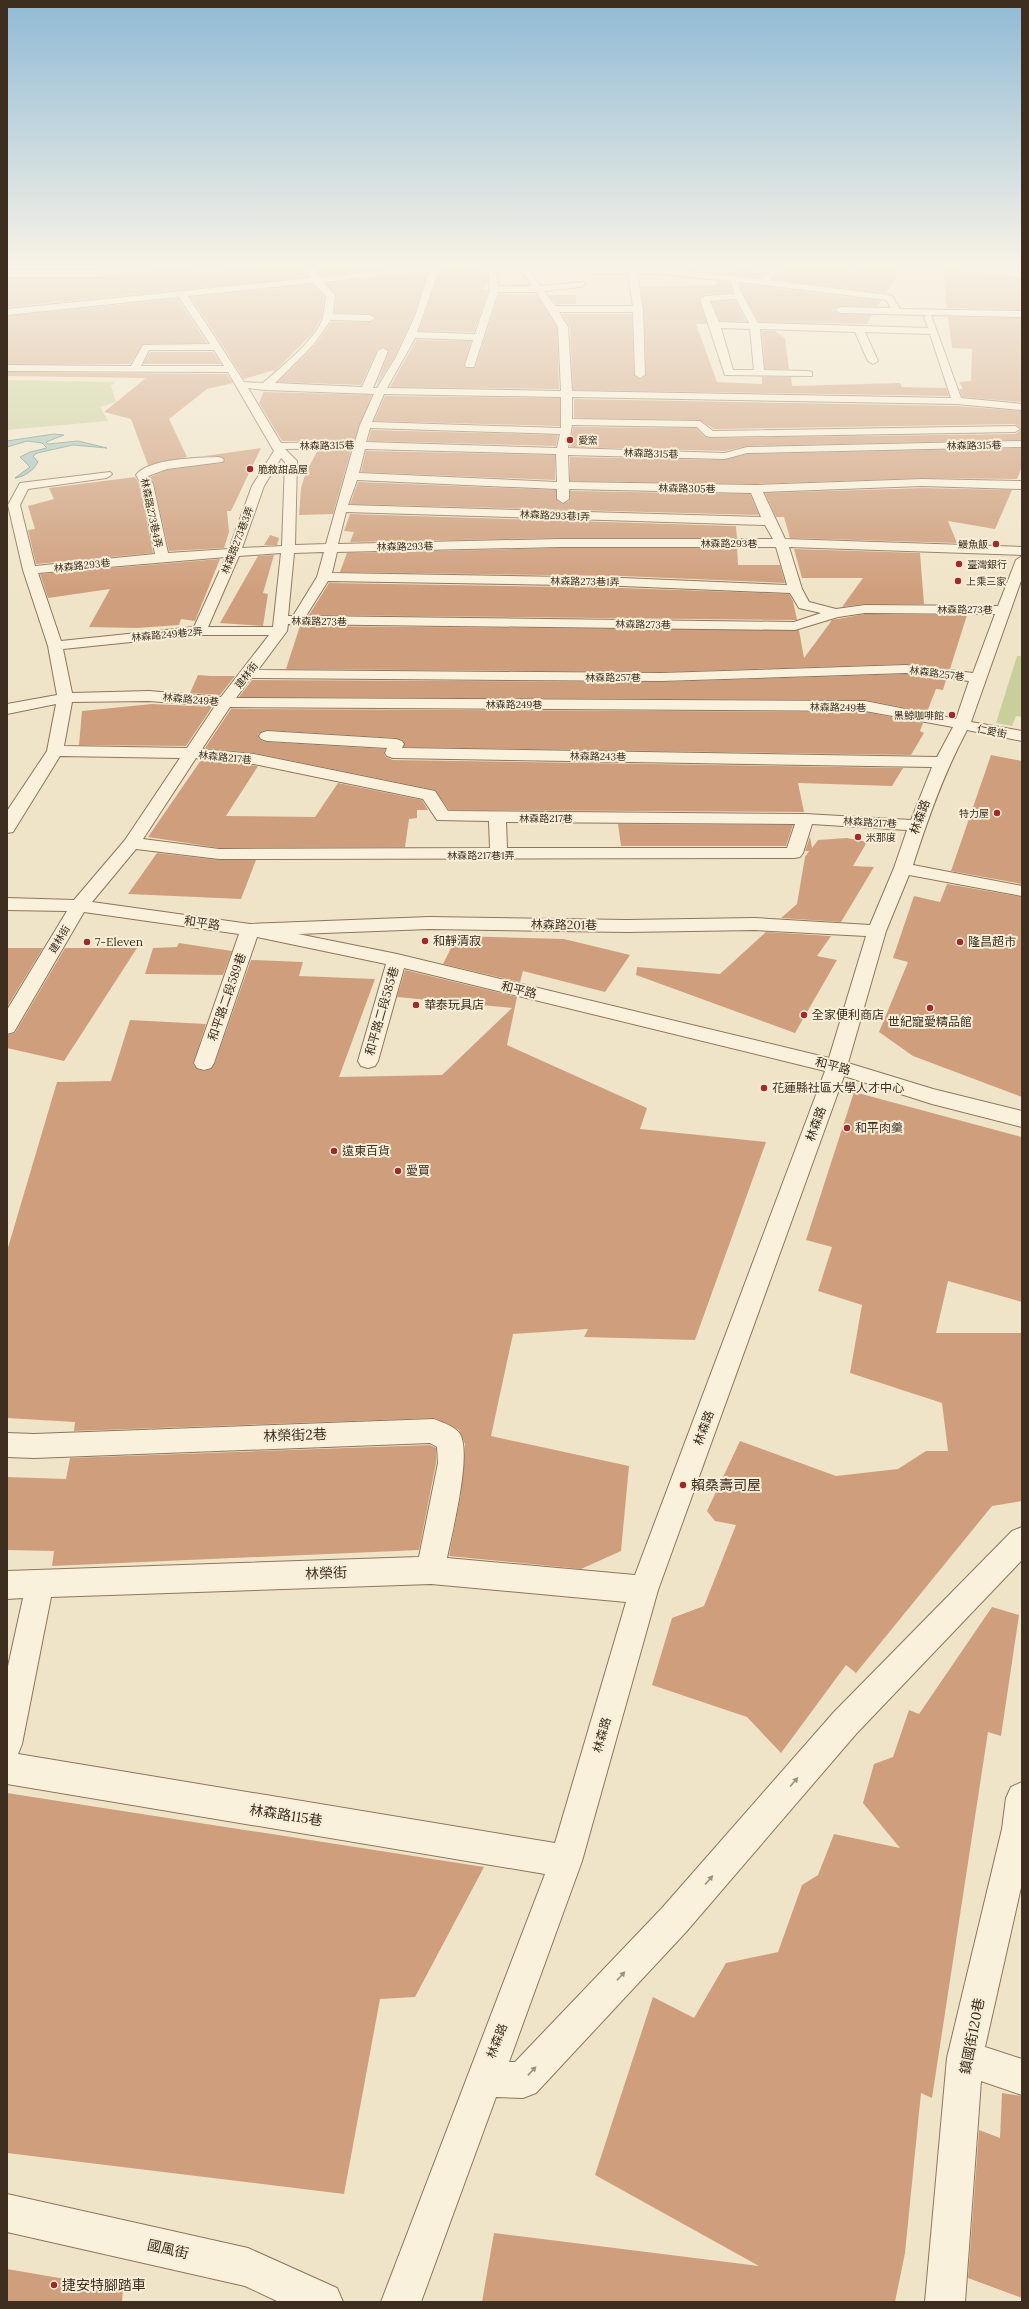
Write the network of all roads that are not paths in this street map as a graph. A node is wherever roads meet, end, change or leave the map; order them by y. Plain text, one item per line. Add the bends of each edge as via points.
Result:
1 (234, 376) edge
2 (277, 376) edge
3 (372, 376) edge
4 (389, 376) edge
5 (564, 376) edge
6 (772, 376) edge
7 (809, 376) edge
8 (948, 376) edge
9 (811, 381) junction
10 (239, 385) junction
11 (265, 387) junction
12 (366, 391) junction
13 (380, 391) junction
14 (565, 394) junction
15 (822, 400) junction
16 (957, 401) junction
17 (1022, 407) edge
18 (365, 425) junction
19 (566, 427) junction
20 (1022, 429) edge
21 (1022, 444) edge
22 (359, 445) junction
23 (279, 449) junction
24 (562, 450) junction
25 (218, 460) dead end
26 (106, 474) dead end
27 (352, 476) junction
28 (1022, 485) edge
29 (564, 486) junction
30 (756, 489) junction
31 (341, 508) junction
32 (562, 515) junction
33 (769, 521) junction
34 (559, 543) junction
35 (781, 543) junction
36 (330, 548) junction
37 (288, 549) junction
38 (1022, 551) edge
39 (234, 552) junction
40 (162, 557) junction
41 (1022, 560) edge
42 (30, 570) junction
43 (324, 577) junction
44 (795, 589) junction
45 (1003, 610) junction
46 (836, 613) junction
47 (297, 620) junction
48 (280, 625) junction
49 (199, 631) junction
50 (55, 646) junction
51 (248, 674) junction
52 (978, 678) junction
53 (65, 698) junction
54 (225, 702) junction
55 (7, 709) edge
56 (275, 719) junction
57 (962, 725) junction
58 (1022, 736) edge
59 (55, 751) junction
60 (191, 753) junction
61 (254, 759) junction
62 (942, 762) junction
63 (497, 817) junction
64 (805, 819) junction
65 (917, 825) junction
66 (7, 828) edge
67 (132, 843) junction
68 (499, 855) junction
69 (903, 868) junction
70 (1022, 891) edge
71 (7, 904) edge
72 (80, 906) junction
73 (250, 930) junction
74 (877, 931) junction
75 (397, 960) junction
76 (7, 1027) edge
77 (368, 1061) dead end
78 (204, 1063) dead end
79 (837, 1066) junction
80 (1022, 1119) edge
81 (7, 1445) edge
82 (1022, 1540) edge
83 (431, 1570) junction
84 (40, 1583) junction
85 (7, 1585) edge
86 (644, 1590) junction
87 (7, 1744) edge
88 (7, 1768) edge
89 (1021, 1819) edge
90 (566, 1862) junction
91 (965, 2058) junction
92 (1022, 2077) edge
93 (483, 2079) junction
94 (7, 2213) edge
95 (323, 2302) edge
96 (402, 2302) edge
97 (945, 2302) edge

1 - 10 street
2 - 11 street
3 - 12 street
4 - 13 street
5 - 14 street
6 - 9 street
7 - 9 street
8 - 16 street
9 - 15 street
10 - 11 street
10 - 23 street
11 - 12 street
12 - 13 street
13 - 14 street
13 - 18 street
14 - 15 street
14 - 19 street
15 - 16 street
16 - 17 street
18 - 19 street
18 - 22 street
19 - 20 street via 700,424 710,434
19 - 24 street
21 - 24 street, 林森路315巷 via 747,450 725,456
22 - 23 street, 林森路315巷
22 - 24 street, 林森路315巷
22 - 27 street
23 - 37 street via 291,461
23 - 39 street, 林森路273巷3弄 via 254,494
24 - 29 street
25 - 40 street, 林森路273巷4弄 via 159,467 142,475 147,484
26 - 42 street via 24,486 14,505
27 - 29 street, 林森路305巷
27 - 31 street
28 - 30 street, 林森路305巷 via 871,484
29 - 30 street, 林森路305巷
29 - 32 street
30 - 33 street, 林森路293巷
31 - 32 street, 林森路293巷1弄
31 - 36 street
32 - 33 street, 林森路293巷1弄
32 - 34 street
33 - 35 street, 林森路293巷
34 - 35 street, 林森路293巷
34 - 36 street, 林森路293巷
35 - 38 street, 林森路293巷
35 - 44 street, 林森路293巷
36 - 37 street, 林森路293巷
36 - 43 street
37 - 39 street, 林森路293巷
37 - 48 street
39 - 40 street, 林森路293巷
39 - 49 street, 林森路273巷3弄
40 - 42 street, 林森路293巷
41 - 45 street, 林森路
42 - 50 street
43 - 44 street, 林森路273巷1弄 via 622,582
43 - 47 street
44 - 46 street via 804,605
45 - 46 street, 林森路273巷 via 865,609
45 - 52 street, 林森路
46 - 47 street, 林森路273巷 via 795,626
47 - 48 street, 林森路273巷
48 - 49 street, 林森路249巷2弄
48 - 51 street, 建林街
49 - 50 street, 林森路249巷2弄
50 - 53 street
51 - 52 street, 林森路257巷 via 661,677 906,669
51 - 54 street, 建林街
52 - 57 street, 林森路
53 - 54 street, 林森路249巷 via 149,696
53 - 55 street, 林森路249巷
53 - 59 street
54 - 56 street, 林森路249巷
54 - 60 street, 建林街
56 - 57 street, 林森路249巷 via 865,706
56 - 61 street
56 - 62 street, 林森路243巷 via 396,744 393,753
57 - 58 street, 仁愛街
57 - 62 street, 林森路
59 - 60 street, 林森路217巷
59 - 66 street via 14,812
60 - 61 street, 林森路217巷
60 - 67 street, 建林街
61 - 63 street, 林森路217巷 via 429,795 443,816
62 - 65 street, 林森路
63 - 64 street, 林森路217巷
63 - 68 street
64 - 65 street, 林森路217巷
64 - 68 street, 林森路217巷1弄 via 794,853
65 - 69 street, 林森路
67 - 68 street, 林森路217巷1弄 via 219,854
67 - 72 street, 建林街
69 - 70 street
69 - 74 street, 林森路
71 - 72 street, 和平路
72 - 73 street, 和平路
72 - 76 street, 建林街
73 - 74 street, 林森路201巷 via 429,922 627,926 755,924
73 - 75 street, 和平路
73 - 78 street, 和平路二段589巷
74 - 79 street, 林森路
75 - 77 street, 和平路二段585巷
75 - 79 street, 和平路
79 - 80 street, 和平路 via 932,1096
79 - 86 street, 林森路
81 - 83 street, 林榮街2巷 via 434,1431 450,1441 451,1463
93 -> 82 street via 523,2080 674,1920 845,1723
83 - 84 street, 林榮街
83 - 86 street, 林榮街
84 - 85 street, 林榮街
84 - 87 street
86 - 90 street, 林森路
88 - 90 street, 林森路115巷
89 - 91 street, 鎮國街120巷
90 - 93 street, 林森路
91 - 92 street
91 - 97 street, 鎮國街120巷
93 - 96 street, 林森路
94 - 95 street, 國風街 via 248,2267

